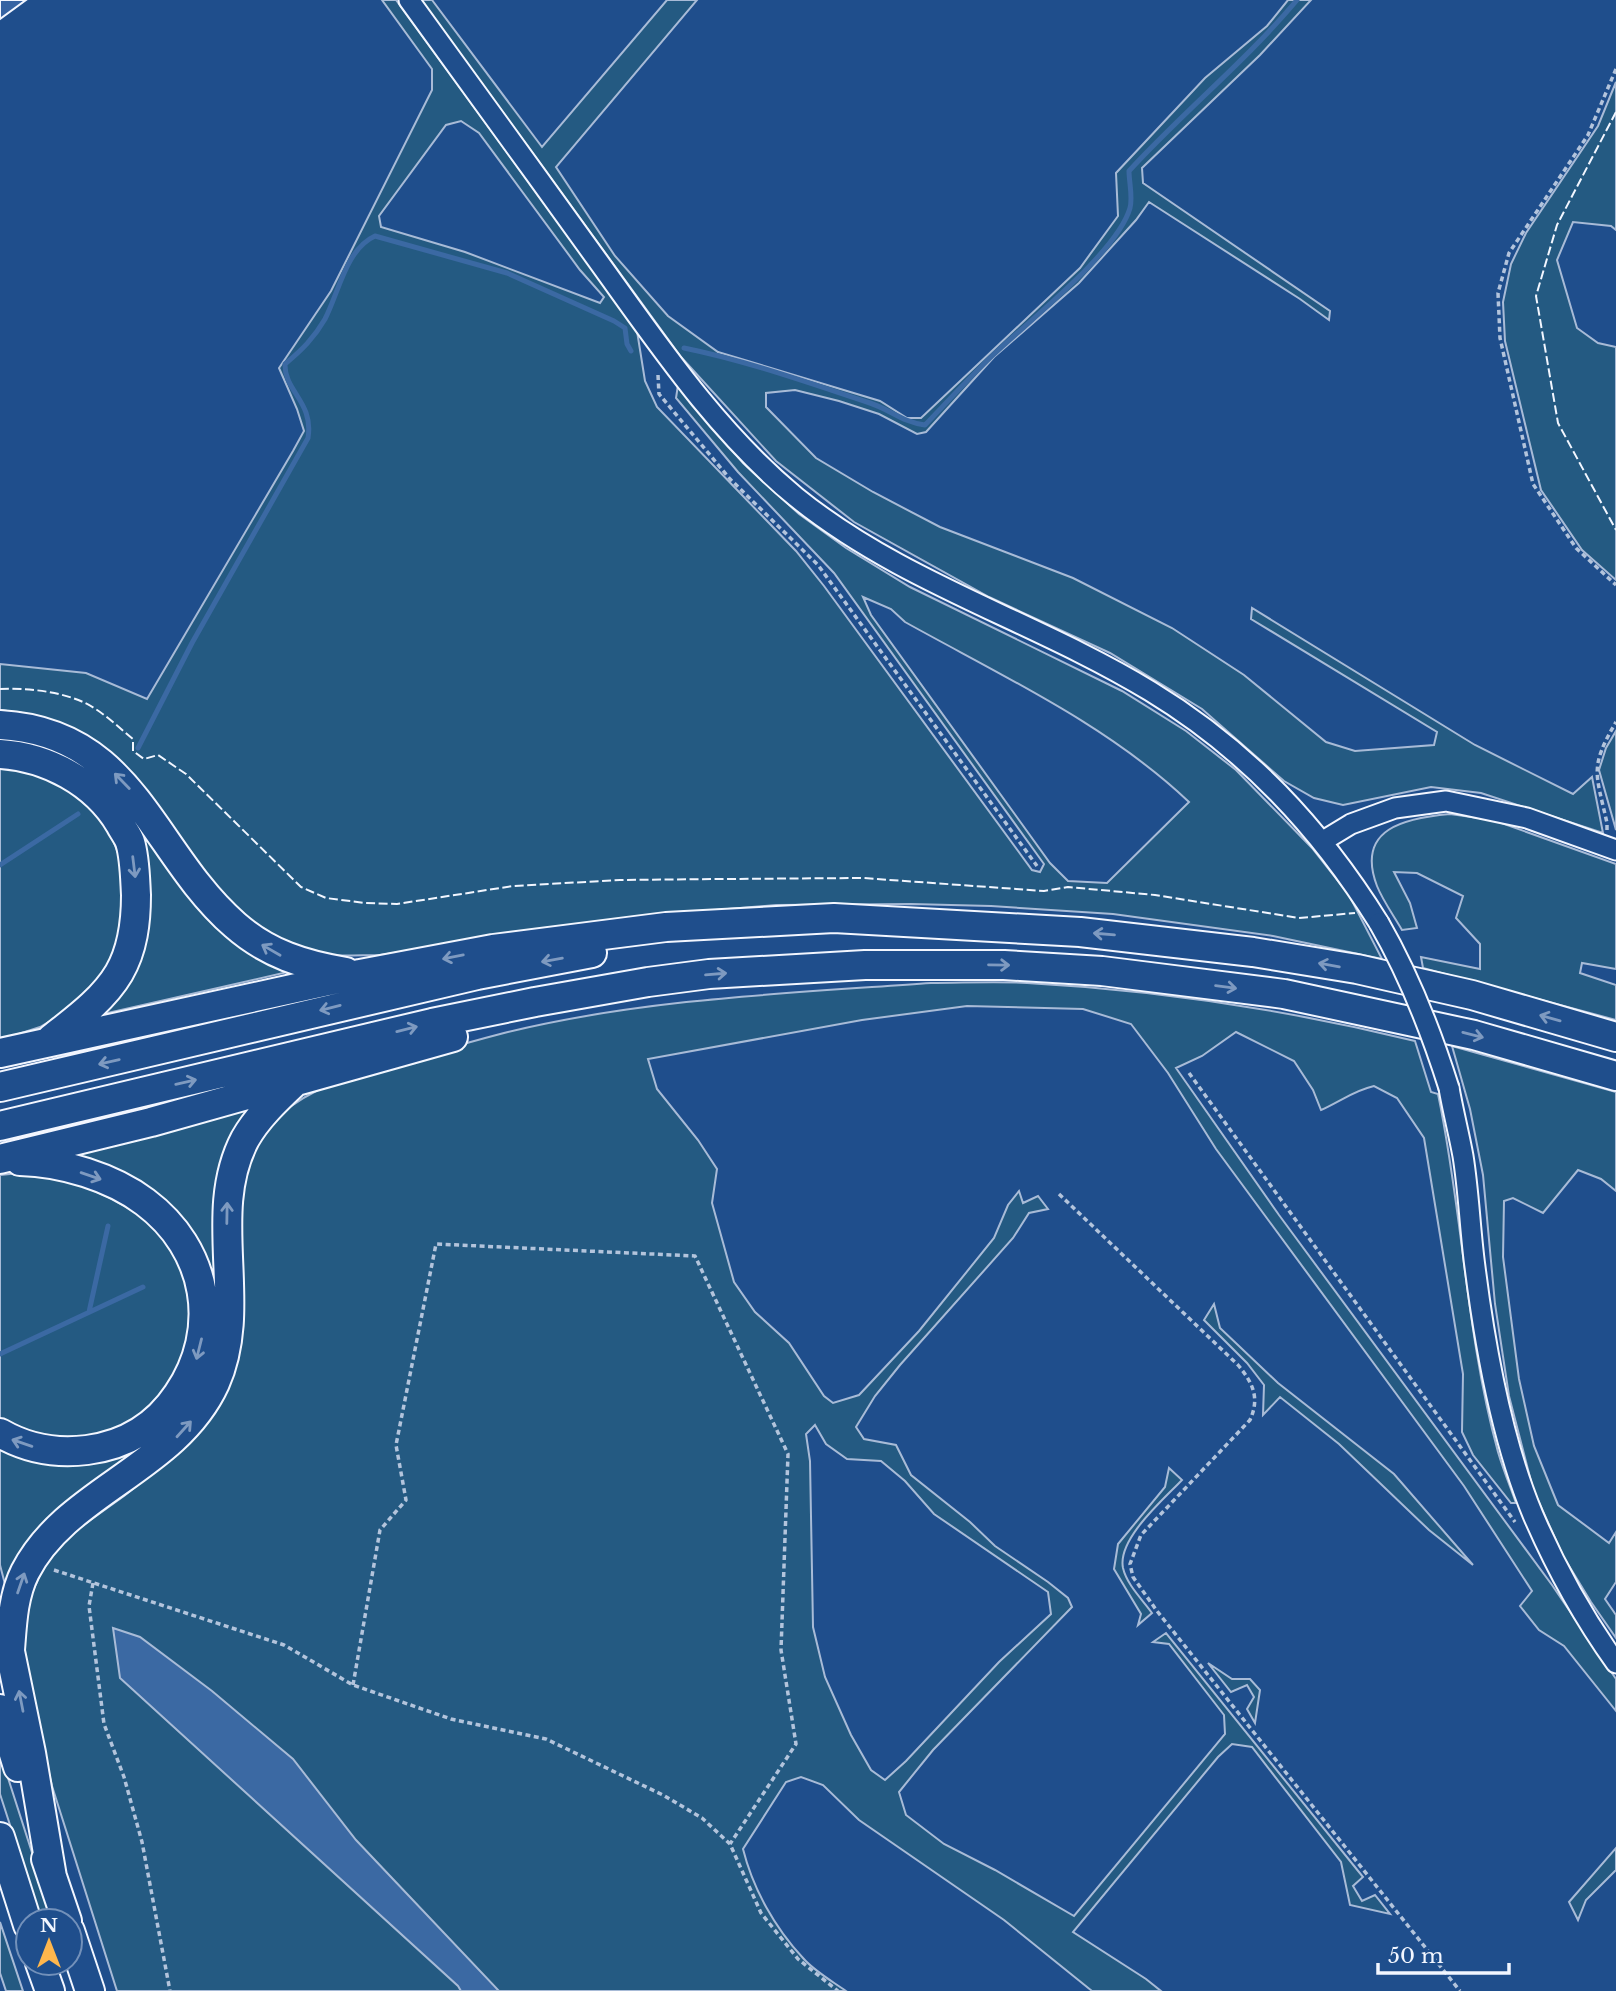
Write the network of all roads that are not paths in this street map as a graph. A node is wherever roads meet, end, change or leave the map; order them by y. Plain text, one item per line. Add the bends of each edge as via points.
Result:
1 (409, 0) edge
2 (0, 725) edge
3 (0, 754) edge
4 (1324, 841) junction
5 (1610, 848) edge
6 (961, 926) junction
7 (360, 974) junction
8 (648, 982) junction
9 (1616, 1037) edge
10 (43, 1045) junction
11 (0, 1053) edge
12 (1616, 1076) edge
13 (298, 1080) junction
14 (0, 1087) edge
15 (0, 1126) edge
16 (0, 1160) edge
17 (0, 1433) edge
18 (0, 1612) edge
19 (10, 1650) junction
20 (1616, 1662) edge
21 (0, 1709) edge
22 (0, 1837) edge
23 (52, 1877) junction
24 (22, 1907) edge
25 (62, 1907) edge
26 (84, 1973) edge
27 (90, 1991) edge

1 - 4 street via 657,343 751,455 797,497 898,565 1096,662 1200,724 1244,758
7 -> 2 highway via 285,958 255,941 209,900 117,775 94,756 44,732
3 -> 10 highway via 56,767 88,787 114,814 130,841 136,914 131,945 104,993
4 - 5 street via 1352,824 1395,808 1446,801 1527,818
4 - 20 street, bridge via 1379,923 1419,1002 1449,1088 1463,1158 1475,1268 1509,1442 1532,1513 1558,1567
6 -> 7 highway via 834,918 666,927 493,949
9 -> 6 highway via 1472,995 1357,969 1174,941
6 -> 14 highway via 765,933 607,951 452,980
7 - 10 highway
8 -> 12 highway via 865,965 1004,965 1102,971 1284,994 1474,1035
8 - 13 highway
15 -> 8 highway via 432,1023
10 - 11 highway
13 - 16 highway
19 -> 13 highway via 13,1609 24,1574 40,1549 63,1524 185,1429 214,1384 223,1363 231,1302 228,1196 234,1164 246,1137 275,1100
16 -> 17 highway via 31,1161 92,1175 143,1200 178,1235 195,1266 205,1318 189,1379 152,1425 128,1439 103,1448 41,1450
18 - 19 highway
23 -> 19 highway
21 - 23 highway
22 - 24 highway
23 - 25 highway
26 - 27 highway

